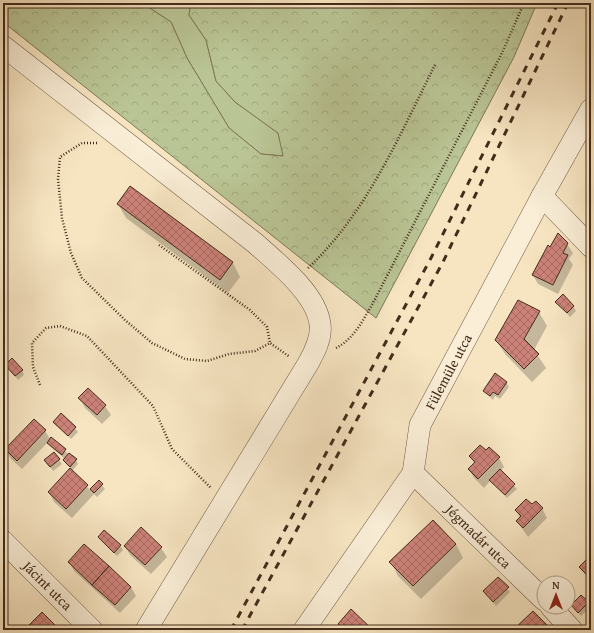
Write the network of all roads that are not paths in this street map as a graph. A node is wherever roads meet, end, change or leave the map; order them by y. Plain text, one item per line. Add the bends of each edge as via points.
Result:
1 (3, 46) edge
2 (591, 109) edge
3 (542, 196) junction
4 (591, 247) edge
5 (413, 473) junction
6 (3, 541) edge
7 (536, 592) edge
8 (558, 615) edge
9 (92, 630) edge
10 (146, 630) edge
11 (304, 630) edge
12 (572, 630) edge

1 - 10 street via 255,242 292,278 313,303 320,324 318,344 307,366
2 - 3 street, Fülemüle utca
3 - 4 street
3 - 5 street, Fülemüle utca via 420,425
5 - 7 street, Jégmadár utca
5 - 11 street, Fülemüle utca
6 - 9 street, Jácint utca
8 - 12 street

